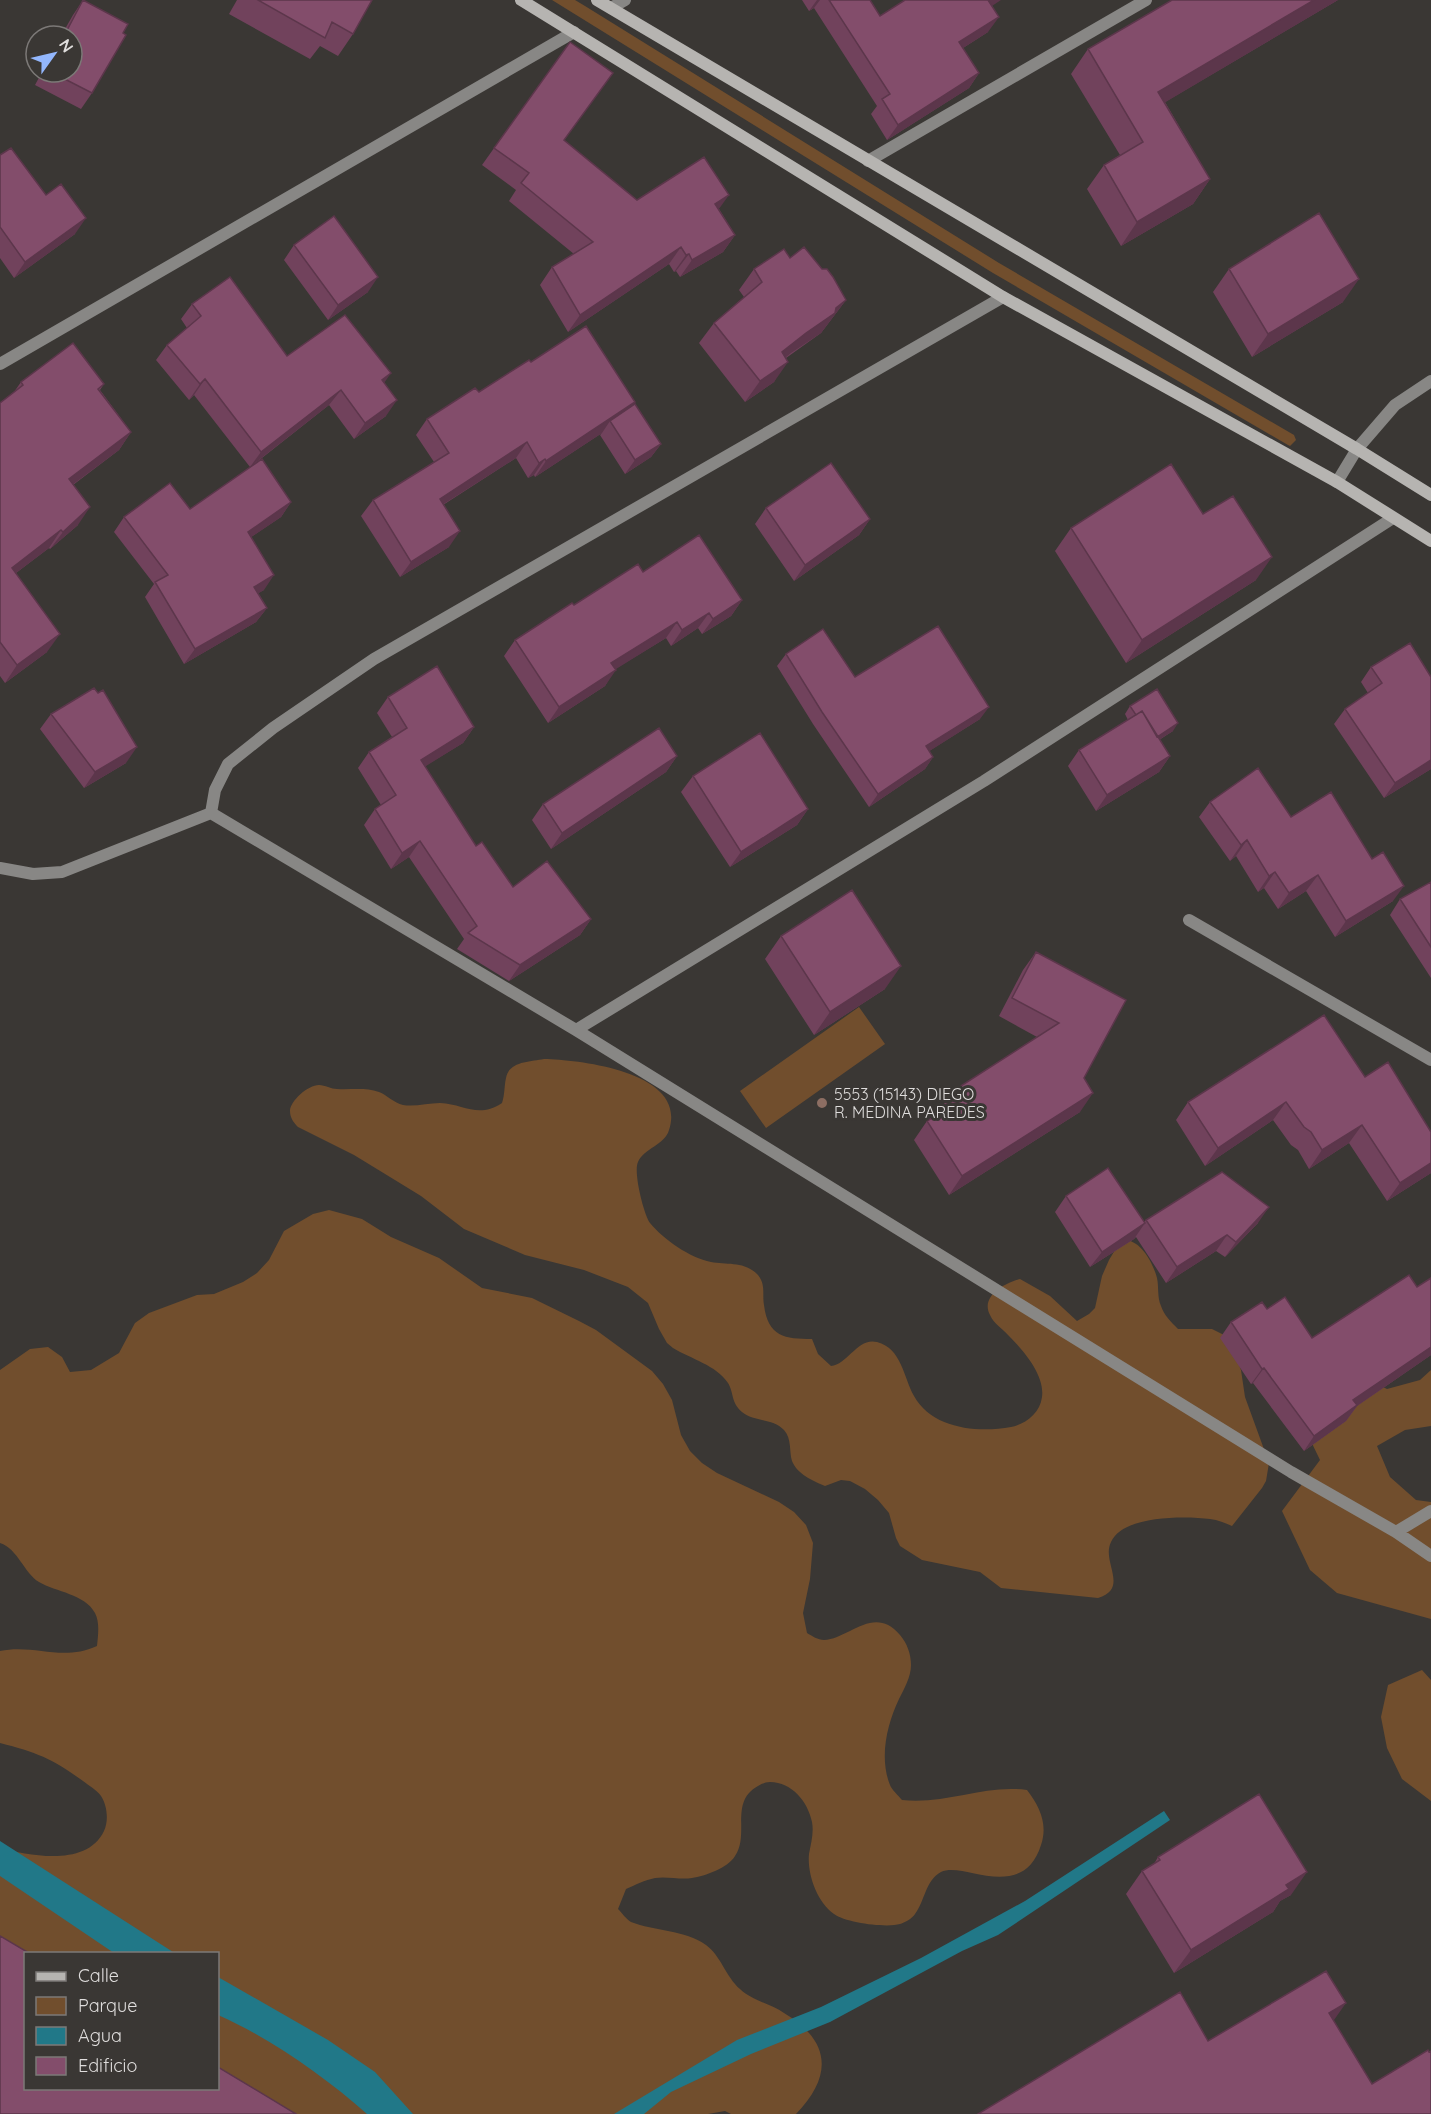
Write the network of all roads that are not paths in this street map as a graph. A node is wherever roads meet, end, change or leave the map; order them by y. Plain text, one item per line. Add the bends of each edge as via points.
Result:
1 (521, 0) edge
2 (597, 0) edge
3 (625, 0) edge
4 (1146, 0) edge
5 (611, 8) junction
6 (574, 32) junction
7 (868, 161) junction
8 (1003, 297) junction
9 (0, 364) edge
10 (1431, 381) edge
11 (1357, 448) junction
12 (1336, 482) junction
13 (1431, 495) edge
14 (1393, 518) junction
15 (1431, 541) edge
16 (211, 813) junction
17 (0, 868) edge
18 (1189, 920) dead end
19 (576, 1030) junction
20 (1431, 1060) edge
21 (1431, 1511) edge
22 (1396, 1532) junction
23 (1431, 1556) edge

1 - 6 main road
2 - 5 main road
3 - 5 street
4 - 7 street
5 - 7 main road
6 - 8 main road
6 - 9 street
7 - 11 main road
8 - 12 main road
8 - 16 street via 374,658 228,764 215,790
10 - 11 street via 1395,405
11 - 12 street
11 - 13 main road
12 - 14 main road
14 - 15 main road
14 - 19 street via 984,781
16 - 17 street via 62,872 33,874
16 - 19 street
18 - 20 street
19 - 22 street via 1291,1472
21 - 22 street
22 - 23 street

